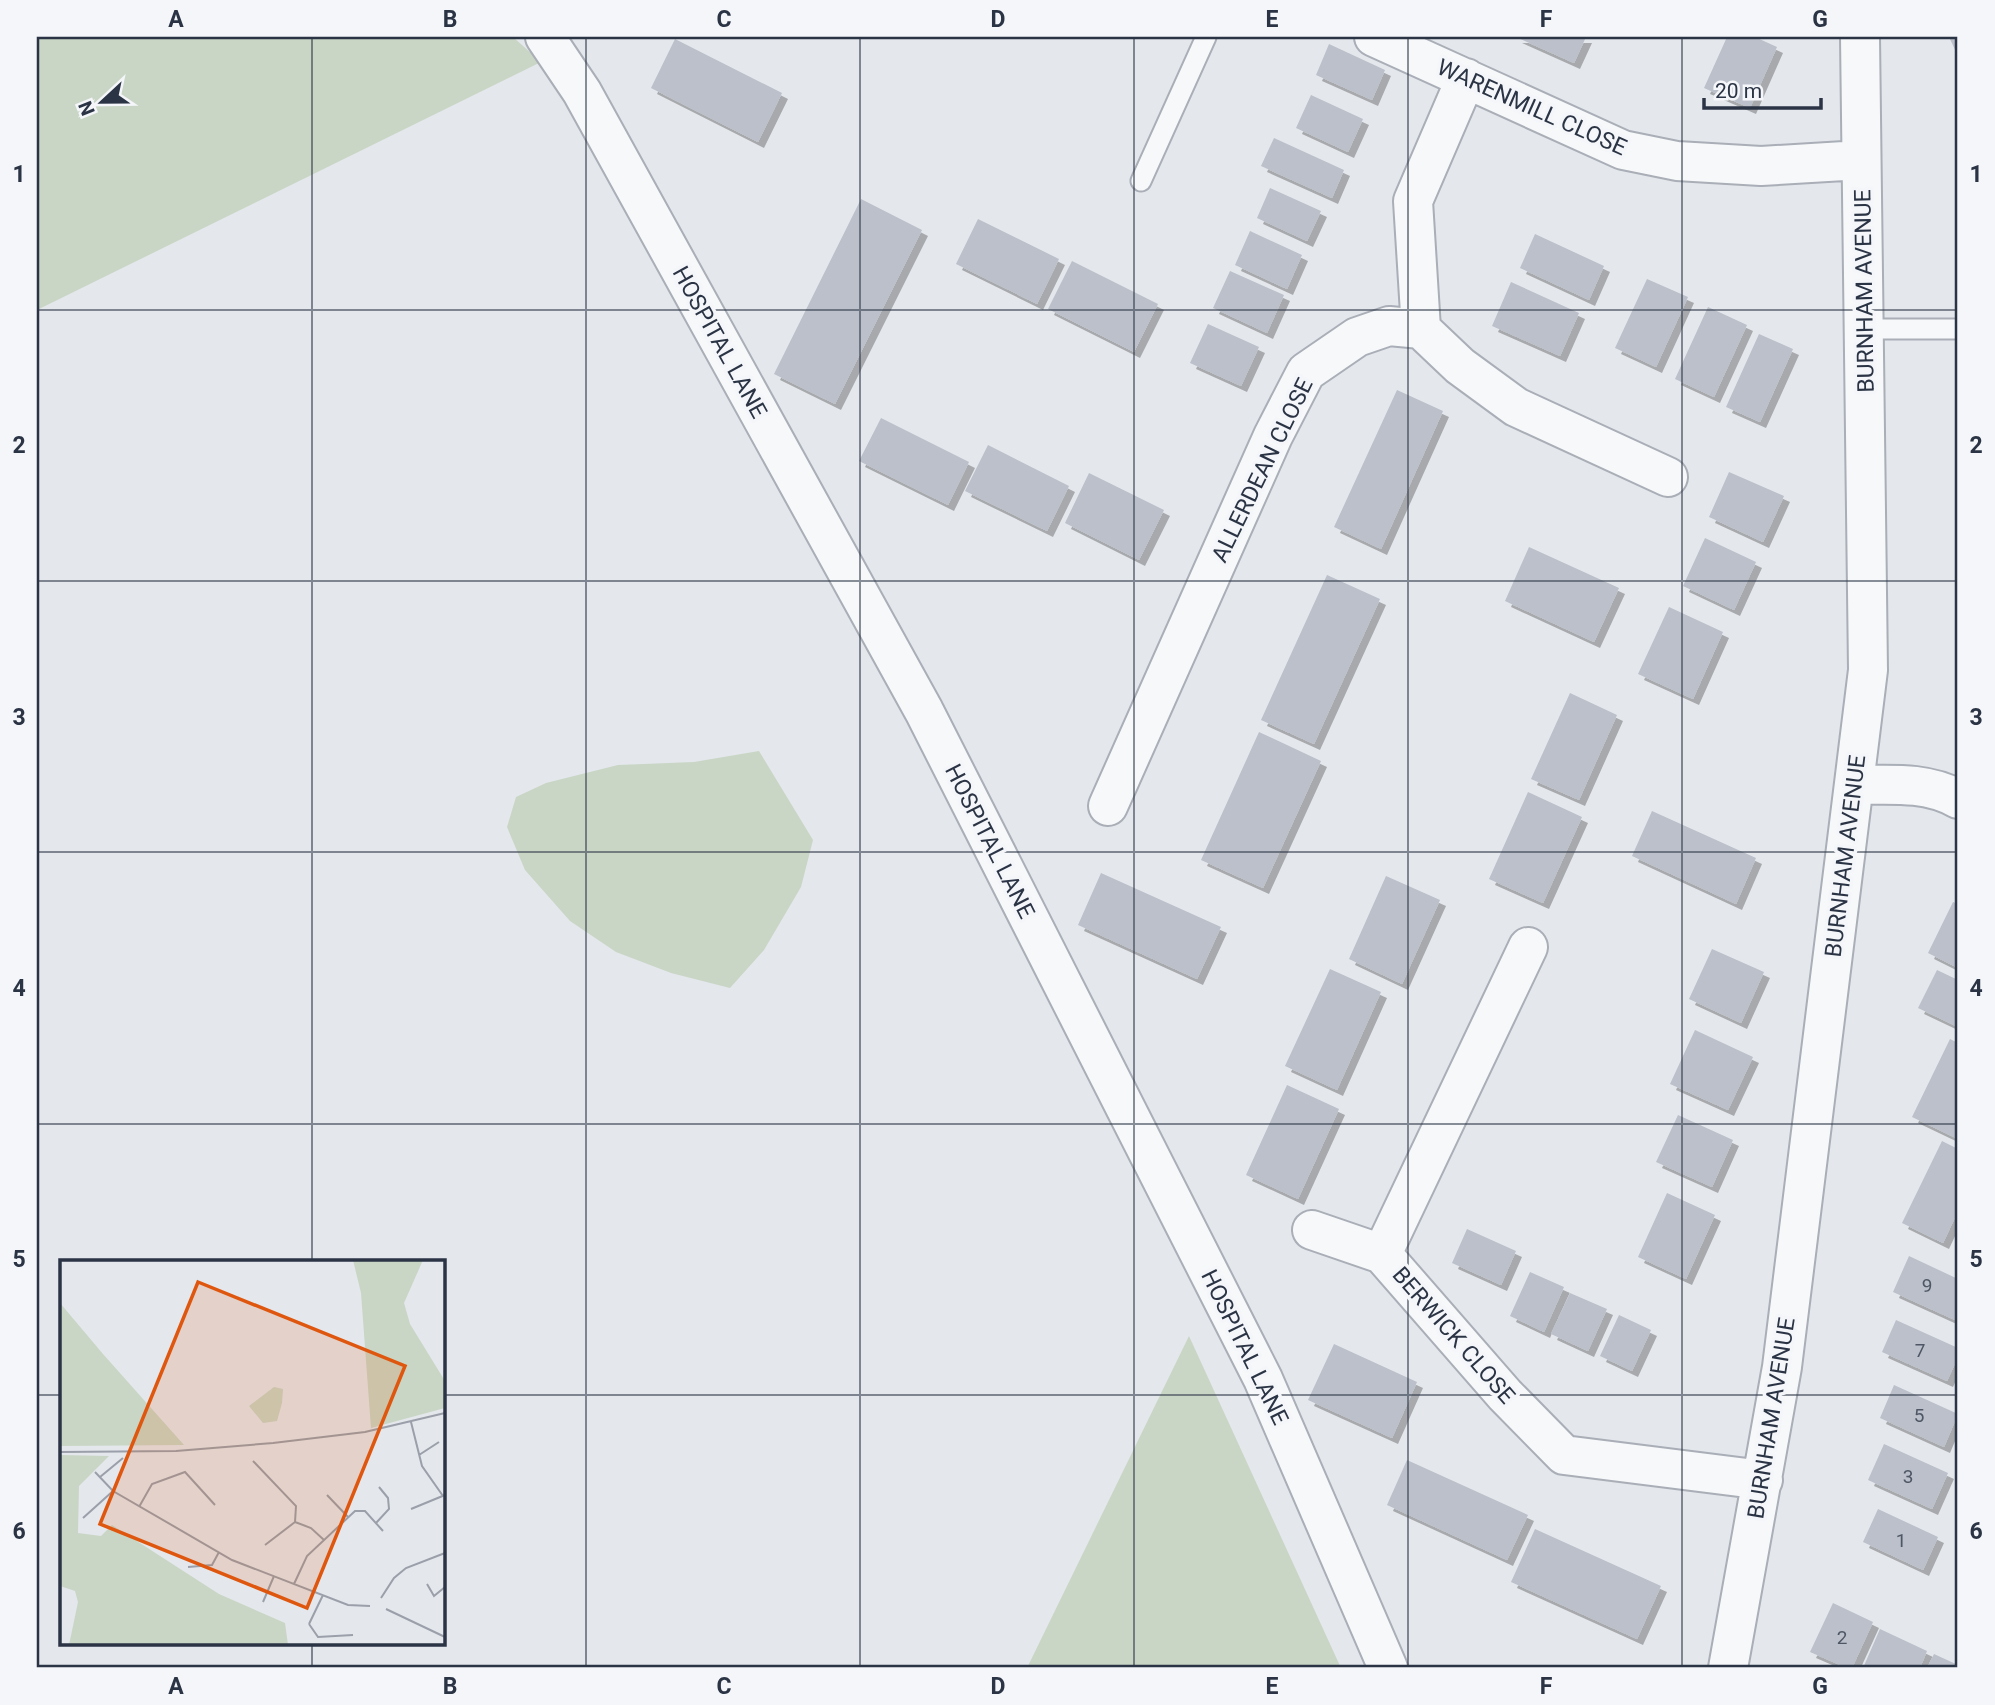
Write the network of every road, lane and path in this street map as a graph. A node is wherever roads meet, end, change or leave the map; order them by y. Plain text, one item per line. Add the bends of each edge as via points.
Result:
1 (545, 37) edge
2 (1206, 37) edge
3 (1374, 37) edge
4 (1860, 37) edge
5 (1466, 78) junction
6 (1861, 160) junction
7 (1141, 181) dead end
8 (1421, 329) junction
9 (1865, 329) junction
10 (1958, 329) edge
11 (1668, 477) dead end
12 (1854, 785) junction
13 (1958, 799) edge
14 (1108, 806) dead end
15 (1528, 947) dead end
16 (1312, 1230) dead end
17 (1382, 1254) junction
18 (1763, 1480) junction
19 (1388, 1668) edge
20 (1728, 1668) edge

1 - 19 street, HOSPITAL LANE via 582,92 924,711 1263,1378
2 - 7 lane
3 - 5 street, WARENMILL CLOSE
4 - 6 street, BURNHAM AVENUE
5 - 6 street, WARENMILL CLOSE via 1623,150 1677,161 1761,166
5 - 8 street via 1413,201
6 - 9 street, BURNHAM AVENUE
8 - 11 street via 1460,366 1516,407
8 - 14 street, ALLERDEAN CLOSE via 1389,326 1357,337 1306,373 1273,436
9 - 10 lane
9 - 12 street, BURNHAM AVENUE via 1868,670
12 - 13 street via 1941,789
12 - 18 street, BURNHAM AVENUE via 1782,1367
15 - 17 street, BERWICK CLOSE
16 - 17 street
17 - 18 street, BERWICK CLOSE via 1564,1455
18 - 20 street, BURNHAM AVENUE

